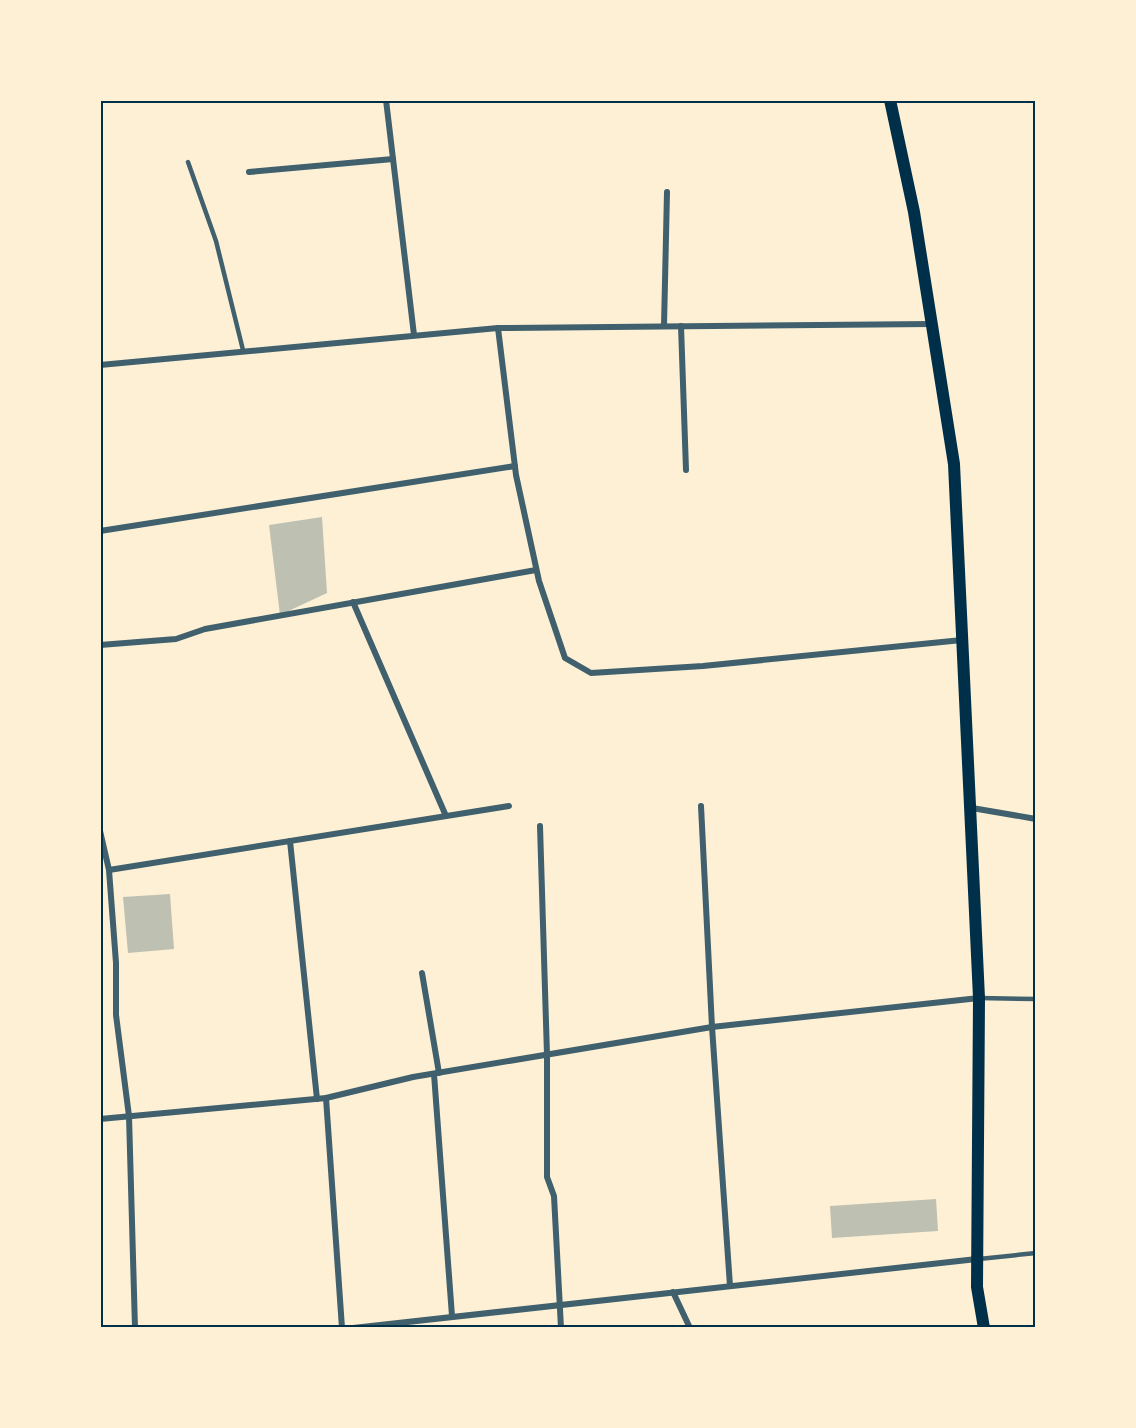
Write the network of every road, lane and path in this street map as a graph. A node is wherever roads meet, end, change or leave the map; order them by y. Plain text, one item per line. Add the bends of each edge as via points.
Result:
1 (387, 100) edge
2 (890, 100) edge
3 (393, 159) junction
4 (188, 162) dead end
5 (249, 172) dead end
6 (667, 192) dead end
7 (932, 324) junction
8 (664, 326) junction
9 (681, 326) junction
10 (498, 328) junction
11 (414, 335) junction
12 (243, 350) junction
13 (100, 365) edge
14 (515, 466) junction
15 (686, 470) dead end
16 (100, 531) edge
17 (537, 570) junction
18 (353, 602) junction
19 (963, 640) junction
20 (100, 645) edge
21 (509, 806) dead end
22 (701, 806) dead end
23 (972, 808) junction
24 (446, 816) junction
25 (1035, 819) edge
26 (540, 826) dead end
27 (100, 831) edge
28 (290, 841) junction
29 (104, 858) edge
30 (109, 870) junction
31 (422, 973) dead end
32 (979, 998) junction
33 (1035, 999) edge
34 (712, 1027) junction
35 (547, 1055) junction
36 (436, 1073) junction
37 (326, 1098) junction
38 (317, 1099) junction
39 (129, 1116) junction
40 (100, 1119) edge
41 (1035, 1253) edge
42 (976, 1259) junction
43 (730, 1286) junction
44 (674, 1292) junction
45 (558, 1305) junction
46 (452, 1316) junction
47 (135, 1328) edge
48 (342, 1328) edge
49 (353, 1328) edge
50 (561, 1328) edge
51 (690, 1328) edge
52 (984, 1328) edge

1 - 3 street
2 - 7 main road
3 - 5 street
3 - 11 street
4 - 12 lane via 216,241
6 - 8 street
7 - 9 street
7 - 19 main road via 954,464
8 - 9 street
8 - 10 street
9 - 15 street
10 - 11 street
10 - 14 street
11 - 12 street
12 - 13 street
14 - 16 street
14 - 17 street
17 - 18 street
17 - 19 street via 565,658 591,674
18 - 20 street via 205,629 176,639
18 - 24 street
19 - 23 main road
21 - 24 street
22 - 34 street
23 - 25 street
23 - 32 main road
24 - 28 street
26 - 35 street
27 - 29 street
28 - 30 street
28 - 38 street
29 - 30 street
30 - 39 street via 116,1016
31 - 36 street
32 - 33 lane
32 - 34 street
32 - 42 main road
34 - 35 street
34 - 43 street
35 - 36 street
35 - 45 street via 547,1177 554,1196
36 - 37 street
36 - 46 street
37 - 38 street
37 - 48 street
38 - 39 street
39 - 40 street
39 - 47 street
41 - 42 lane
42 - 43 street
42 - 52 main road via 976,1287
43 - 44 street
44 - 45 street
44 - 51 street
45 - 46 street
45 - 50 street
46 - 49 street

